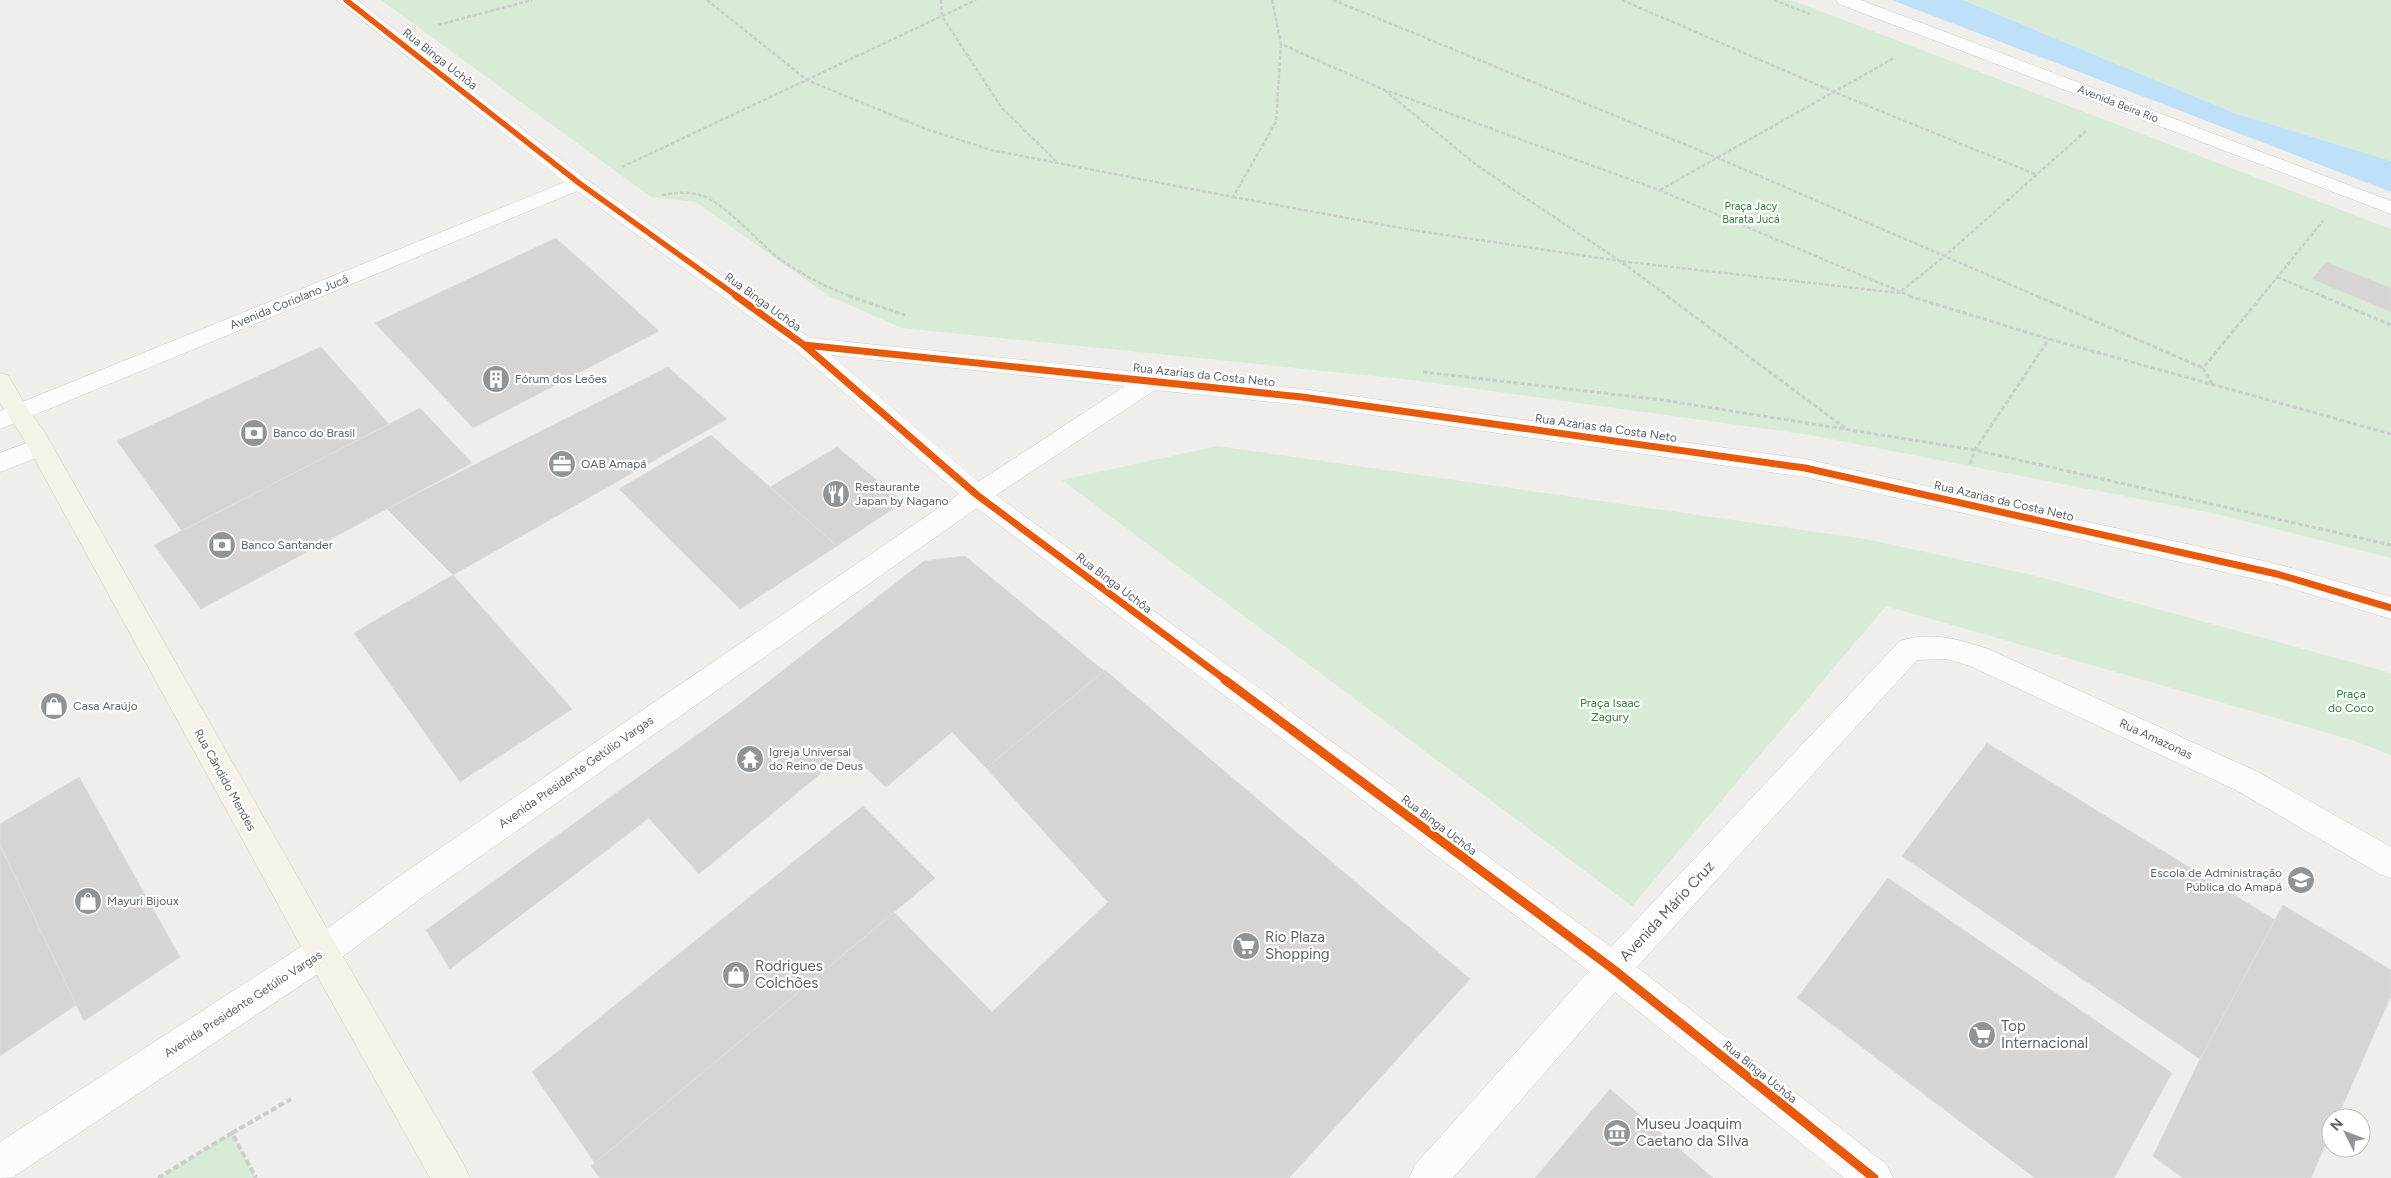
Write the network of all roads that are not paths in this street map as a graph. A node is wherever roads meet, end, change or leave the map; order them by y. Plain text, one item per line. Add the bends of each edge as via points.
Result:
1 (346, 0) edge
2 (1845, 0) edge
3 (578, 183) junction
4 (2391, 208) edge
5 (804, 345) junction
6 (0, 381) edge
7 (1151, 381) junction
8 (9, 417) edge
9 (40, 446) junction
10 (0, 463) edge
11 (977, 495) junction
12 (2391, 608) edge
13 (1910, 649) joint
14 (2391, 864) edge
15 (322, 952) junction
16 (1613, 969) junction
17 (0, 1164) edge
18 (451, 1178) edge
19 (1428, 1178) edge
20 (1874, 1178) edge

1 - 3 street, Rua Binga Uchôa
2 - 4 street, Avenida Beira Rio
3 - 5 street, Rua Binga Uchôa
3 - 8 street, Avenida Coriolano Jucá
5 - 7 street, Rua Azarias da Costa Neto
5 - 11 street, Rua Binga Uchôa
6 - 8 main road, Rua Cândido Mendes
7 - 11 street, Avenida Presidente Getúlio Vargas
7 - 12 street, Rua Azarias da Costa Neto via 1302,397 1805,468 2277,574
8 - 9 main road, Rua Cândido Mendes via 32,430
9 - 10 street
9 - 15 main road, Rua Cândido Mendes
11 - 15 street, Avenida Presidente Getúlio Vargas via 416,883
11 - 16 street, Rua Binga Uchôa
13 - 14 street, Rua Amazonas via 1947,648 1978,657 2247,781
13 - 16 street, Avenida Mário Cruz
15 - 17 street, Avenida Presidente Getúlio Vargas
15 - 18 main road, Rua Cândido Mendes
16 - 19 street, Avenida Mário Cruz
16 - 20 street, Rua Binga Uchôa

